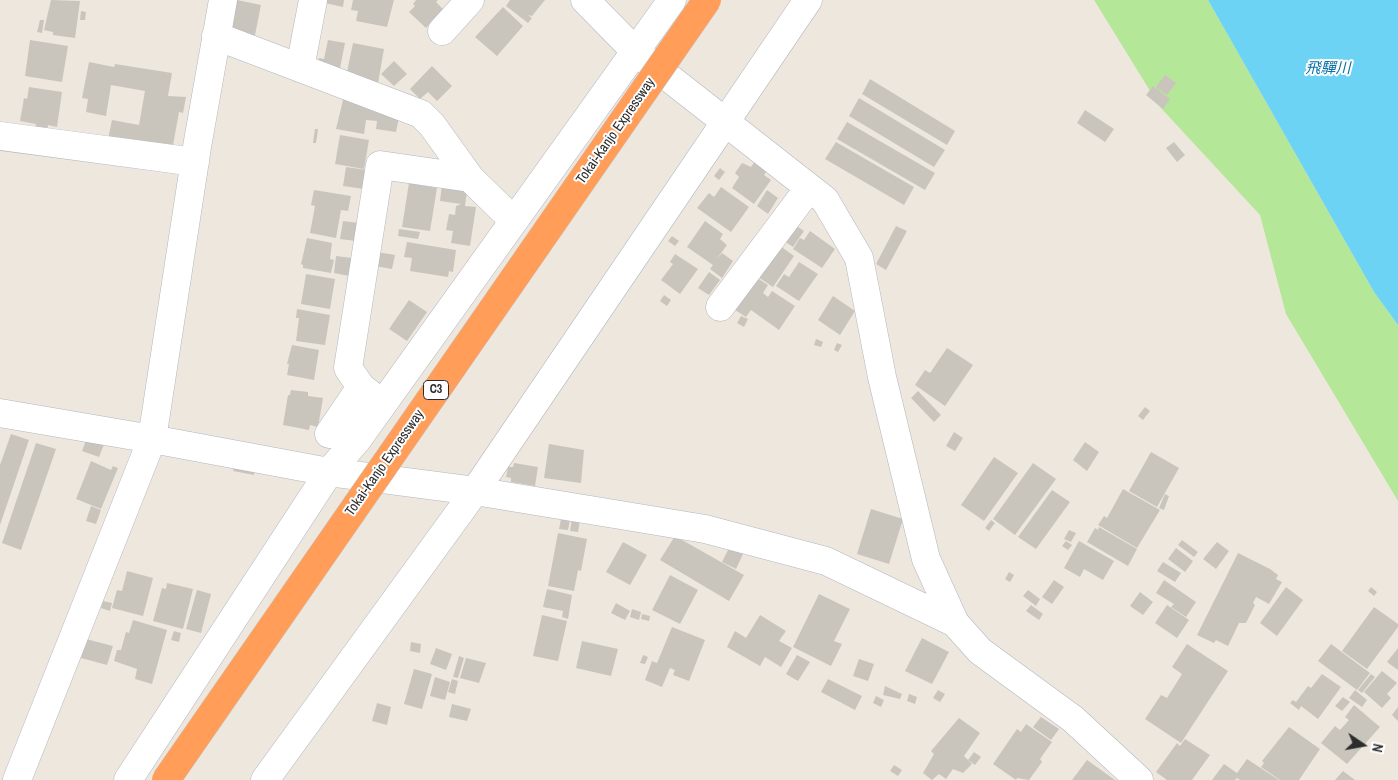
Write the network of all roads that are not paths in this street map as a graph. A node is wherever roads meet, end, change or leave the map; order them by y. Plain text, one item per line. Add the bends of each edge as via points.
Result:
1 (223, 0) edge
2 (313, 0) edge
3 (470, 0) edge
4 (585, 0) edge
5 (672, 0) edge
6 (707, 0) edge
7 (808, 0) edge
8 (442, 31) dead end
9 (216, 36) junction
10 (636, 52) junction
11 (300, 68) junction
12 (726, 124) junction
13 (0, 136) edge
14 (195, 162) junction
15 (470, 178) junction
16 (809, 188) junction
17 (514, 221) junction
18 (720, 307) dead end
19 (361, 388) junction
20 (383, 404) junction
21 (0, 413) edge
22 (329, 434) dead end
23 (152, 438) junction
24 (329, 472) junction
25 (475, 491) junction
26 (955, 623) junction
27 (18, 780) edge
28 (128, 780) edge
29 (166, 780) edge
30 (264, 780) edge
31 (1139, 780) edge

1 - 9 street
2 - 11 street
3 - 8 street
4 - 10 street
5 - 10 street
6 - 29 highway, Tokai-Kanjo Expressway / C3, bridge
7 - 12 street
9 - 11 street
9 - 14 street
10 - 12 street
10 - 17 street
11 - 15 street via 421,114
12 - 16 street
12 - 25 street
13 - 14 street
14 - 23 street
15 - 17 street
15 - 19 street via 380,165 348,368
16 - 18 street
16 - 26 street via 825,200 859,258 882,377 926,559
17 - 20 street
19 - 20 street
19 - 22 street
20 - 24 street
21 - 23 street
23 - 24 street
23 - 27 street
24 - 25 street
24 - 28 street
25 - 26 street via 704,529 826,561
25 - 30 street
26 - 31 street via 980,651 1073,719

